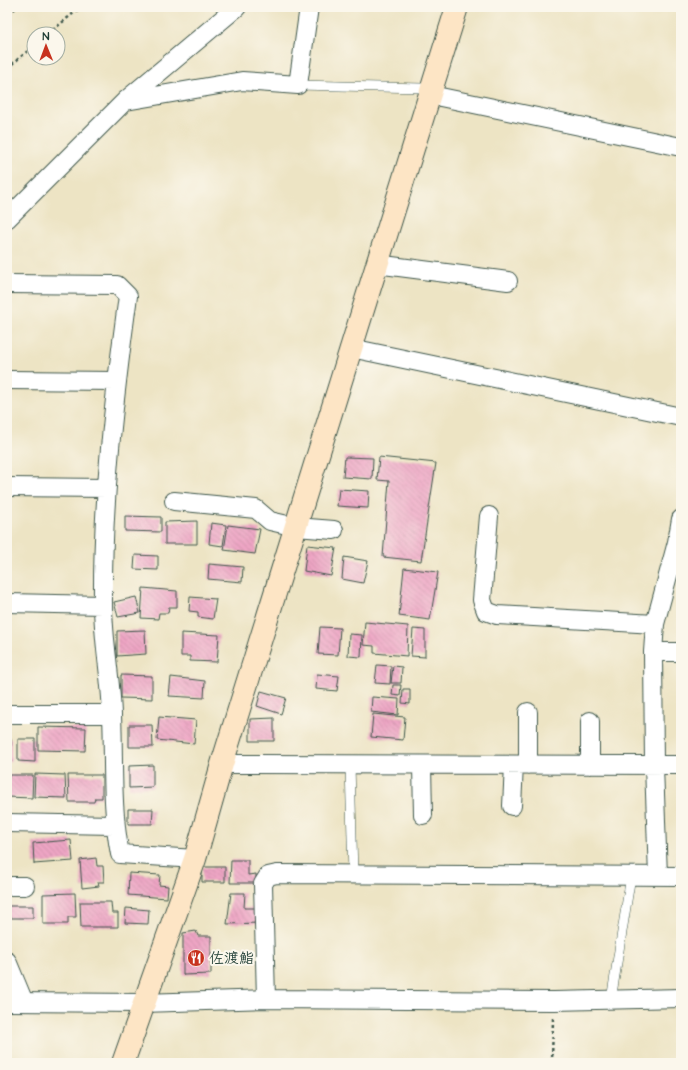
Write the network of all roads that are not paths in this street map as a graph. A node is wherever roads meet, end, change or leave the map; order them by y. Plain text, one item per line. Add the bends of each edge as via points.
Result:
1 (237, 7) edge
2 (310, 7) edge
3 (457, 7) edge
4 (298, 86) junction
5 (431, 95) junction
6 (125, 102) junction
7 (681, 147) edge
8 (7, 219) edge
9 (376, 264) junction
10 (508, 281) dead end
11 (7, 284) edge
12 (351, 348) junction
13 (7, 380) edge
14 (116, 380) junction
15 (681, 417) edge
16 (7, 487) edge
17 (107, 488) junction
18 (174, 501) dead end
19 (490, 516) dead end
20 (681, 519) edge
21 (296, 527) junction
22 (334, 530) dead end
23 (679, 542) edge
24 (7, 603) edge
25 (103, 605) junction
26 (655, 624) junction
27 (653, 652) junction
28 (681, 652) edge
29 (528, 712) dead end
30 (7, 714) edge
31 (112, 714) junction
32 (590, 721) dead end
33 (222, 764) junction
34 (350, 764) junction
35 (422, 765) junction
36 (521, 765) junction
37 (590, 765) junction
38 (654, 766) junction
39 (681, 766) edge
40 (512, 806) dead end
41 (423, 815) dead end
42 (7, 823) edge
43 (114, 825) junction
44 (195, 859) junction
45 (353, 875) junction
46 (631, 876) junction
47 (658, 876) junction
48 (681, 876) edge
49 (7, 886) edge
50 (25, 886) dead end
51 (7, 961) edge
52 (681, 998) edge
53 (266, 999) junction
54 (611, 1000) junction
55 (15, 1002) edge
56 (143, 1003) junction
57 (124, 1063) edge

1 - 6 street
2 - 4 street
3 - 5 street
4 - 5 lane via 422,88
4 - 6 street via 242,82
5 - 7 street
5 - 9 street
6 - 8 street
9 - 10 street
9 - 12 street
11 - 14 street via 117,285 128,296
12 - 15 street
12 - 21 street
13 - 14 street
14 - 17 street
16 - 17 street
17 - 25 street
18 - 21 street via 256,509 270,521
19 - 26 street via 482,600 486,611 497,615
20 - 23 street
21 - 22 street
21 - 33 street
23 - 26 street
24 - 25 street
25 - 31 street
26 - 27 street
27 - 28 street
27 - 38 street
29 - 36 street
30 - 31 street
31 - 43 street
32 - 37 street
33 - 34 street
33 - 44 street
34 - 35 street
34 - 45 lane
35 - 36 street
35 - 41 street
36 - 37 street
36 - 40 street
37 - 38 street
38 - 39 street
38 - 47 street
42 - 43 street
43 - 44 street via 120,854
44 - 56 street
45 - 46 street
45 - 53 street via 268,876 264,884
46 - 47 street
46 - 54 lane
47 - 48 street
49 - 50 street
51 - 55 street
52 - 54 street
53 - 54 street
53 - 56 street
55 - 56 street
56 - 57 street

